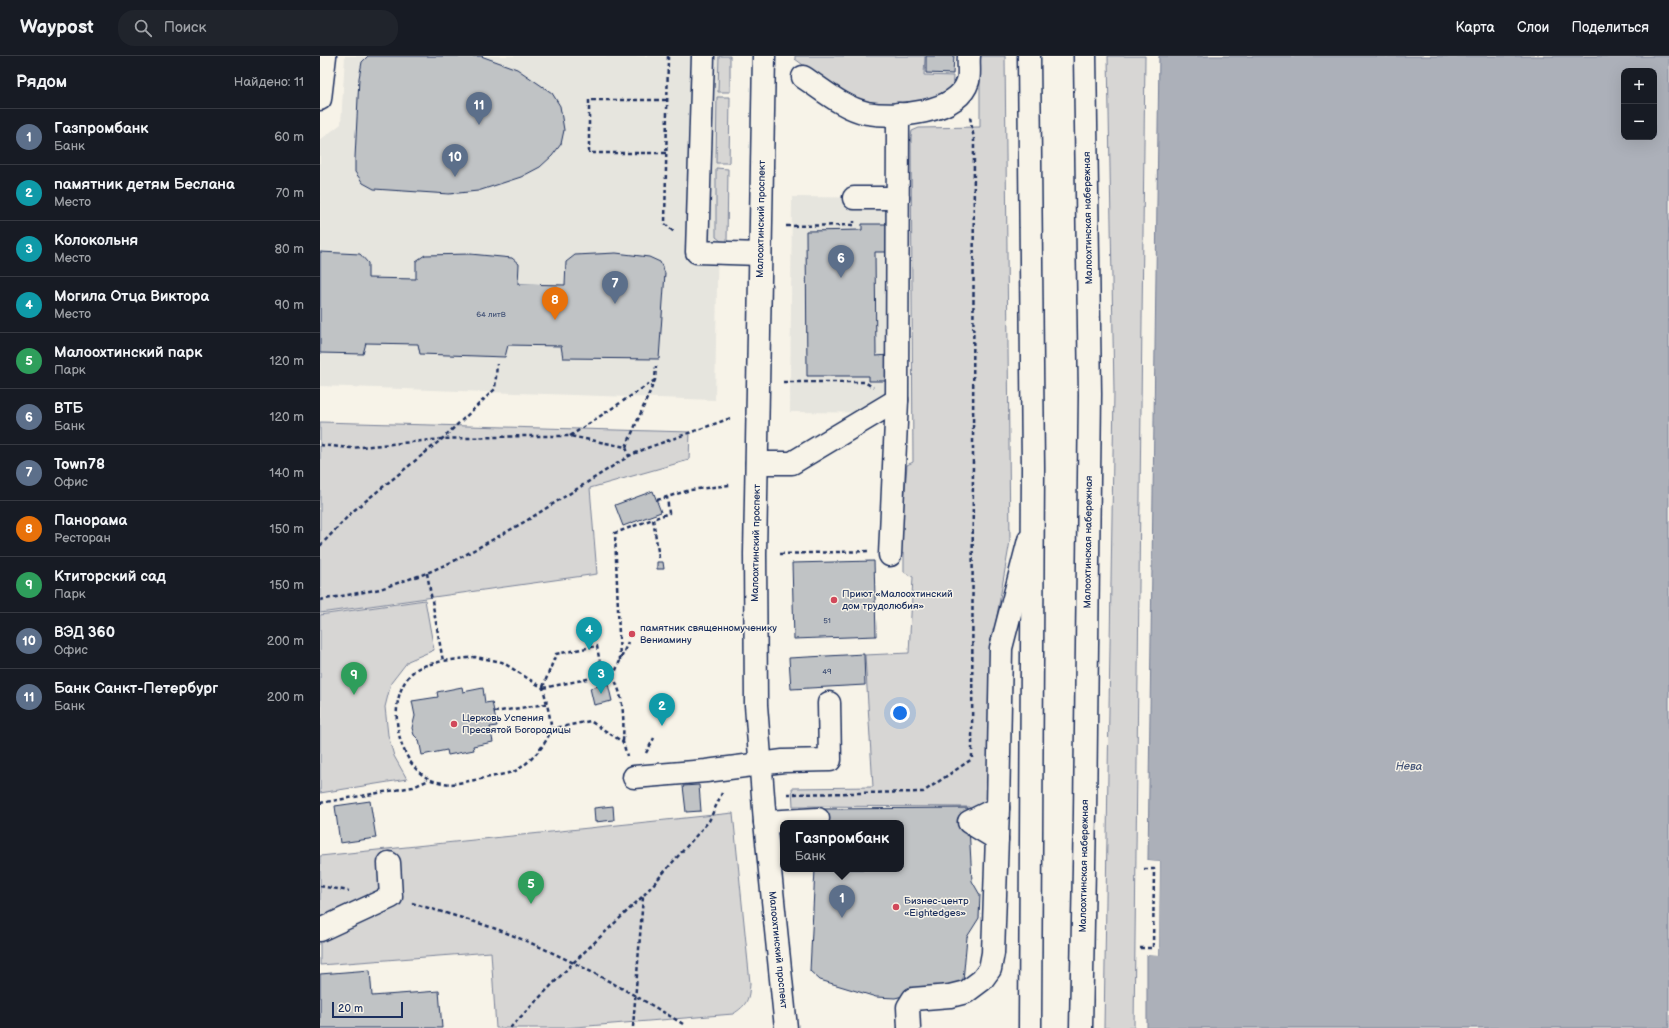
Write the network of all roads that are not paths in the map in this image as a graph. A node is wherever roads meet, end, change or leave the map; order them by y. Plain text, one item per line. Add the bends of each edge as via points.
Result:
1 (325, 56) edge
2 (703, 56) edge
3 (764, 56) edge
4 (968, 56) edge
5 (1029, 56) edge
6 (1085, 56) edge
7 (803, 77) dead end
8 (320, 99) edge
9 (898, 114) junction
10 (854, 198) road end
11 (898, 198) junction
12 (760, 254) junction
13 (897, 400) junction
14 (757, 463) junction
15 (1032, 529) junction
16 (890, 552) road end
17 (829, 703) dead end
18 (760, 764) junction
19 (634, 777) road end
20 (818, 819) dead end
21 (800, 820) edge
22 (780, 821) edge
23 (765, 822) junction
24 (389, 863) dead end
25 (777, 868) edge
26 (320, 930) edge
27 (786, 1028) edge
28 (909, 1028) edge
29 (1030, 1028) edge
30 (1081, 1028) edge

1 - 8 main road
2 - 12 main road via 697,252
3 - 12 main road, Малоохтинский проспект
4 - 9 main road via 968,80 960,94 948,104 930,111
5 - 15 main road
6 - 30 main road, Малоохтинская набережная via 1090,394
7 - 9 main road via 843,104 867,113
9 - 11 main road
10 - 11 main road
11 - 13 main road
12 - 14 main road, Малоохтинский проспект
13 - 14 main road via 792,462
13 - 16 main road
14 - 18 main road, Малоохтинский проспект via 755,616 756,705
15 - 28 main road via 1001,648 997,839 993,953 990,969 982,980 966,992 913,999 908,1007
15 - 29 main road
17 - 18 main road via 830,760
18 - 19 main road
18 - 23 main road, Малоохтинский проспект
20 - 21 main road
22 - 23 main road
23 - 25 main road, Малоохтинский проспект
24 - 26 main road via 391,897
25 - 27 main road, Малоохтинский проспект

